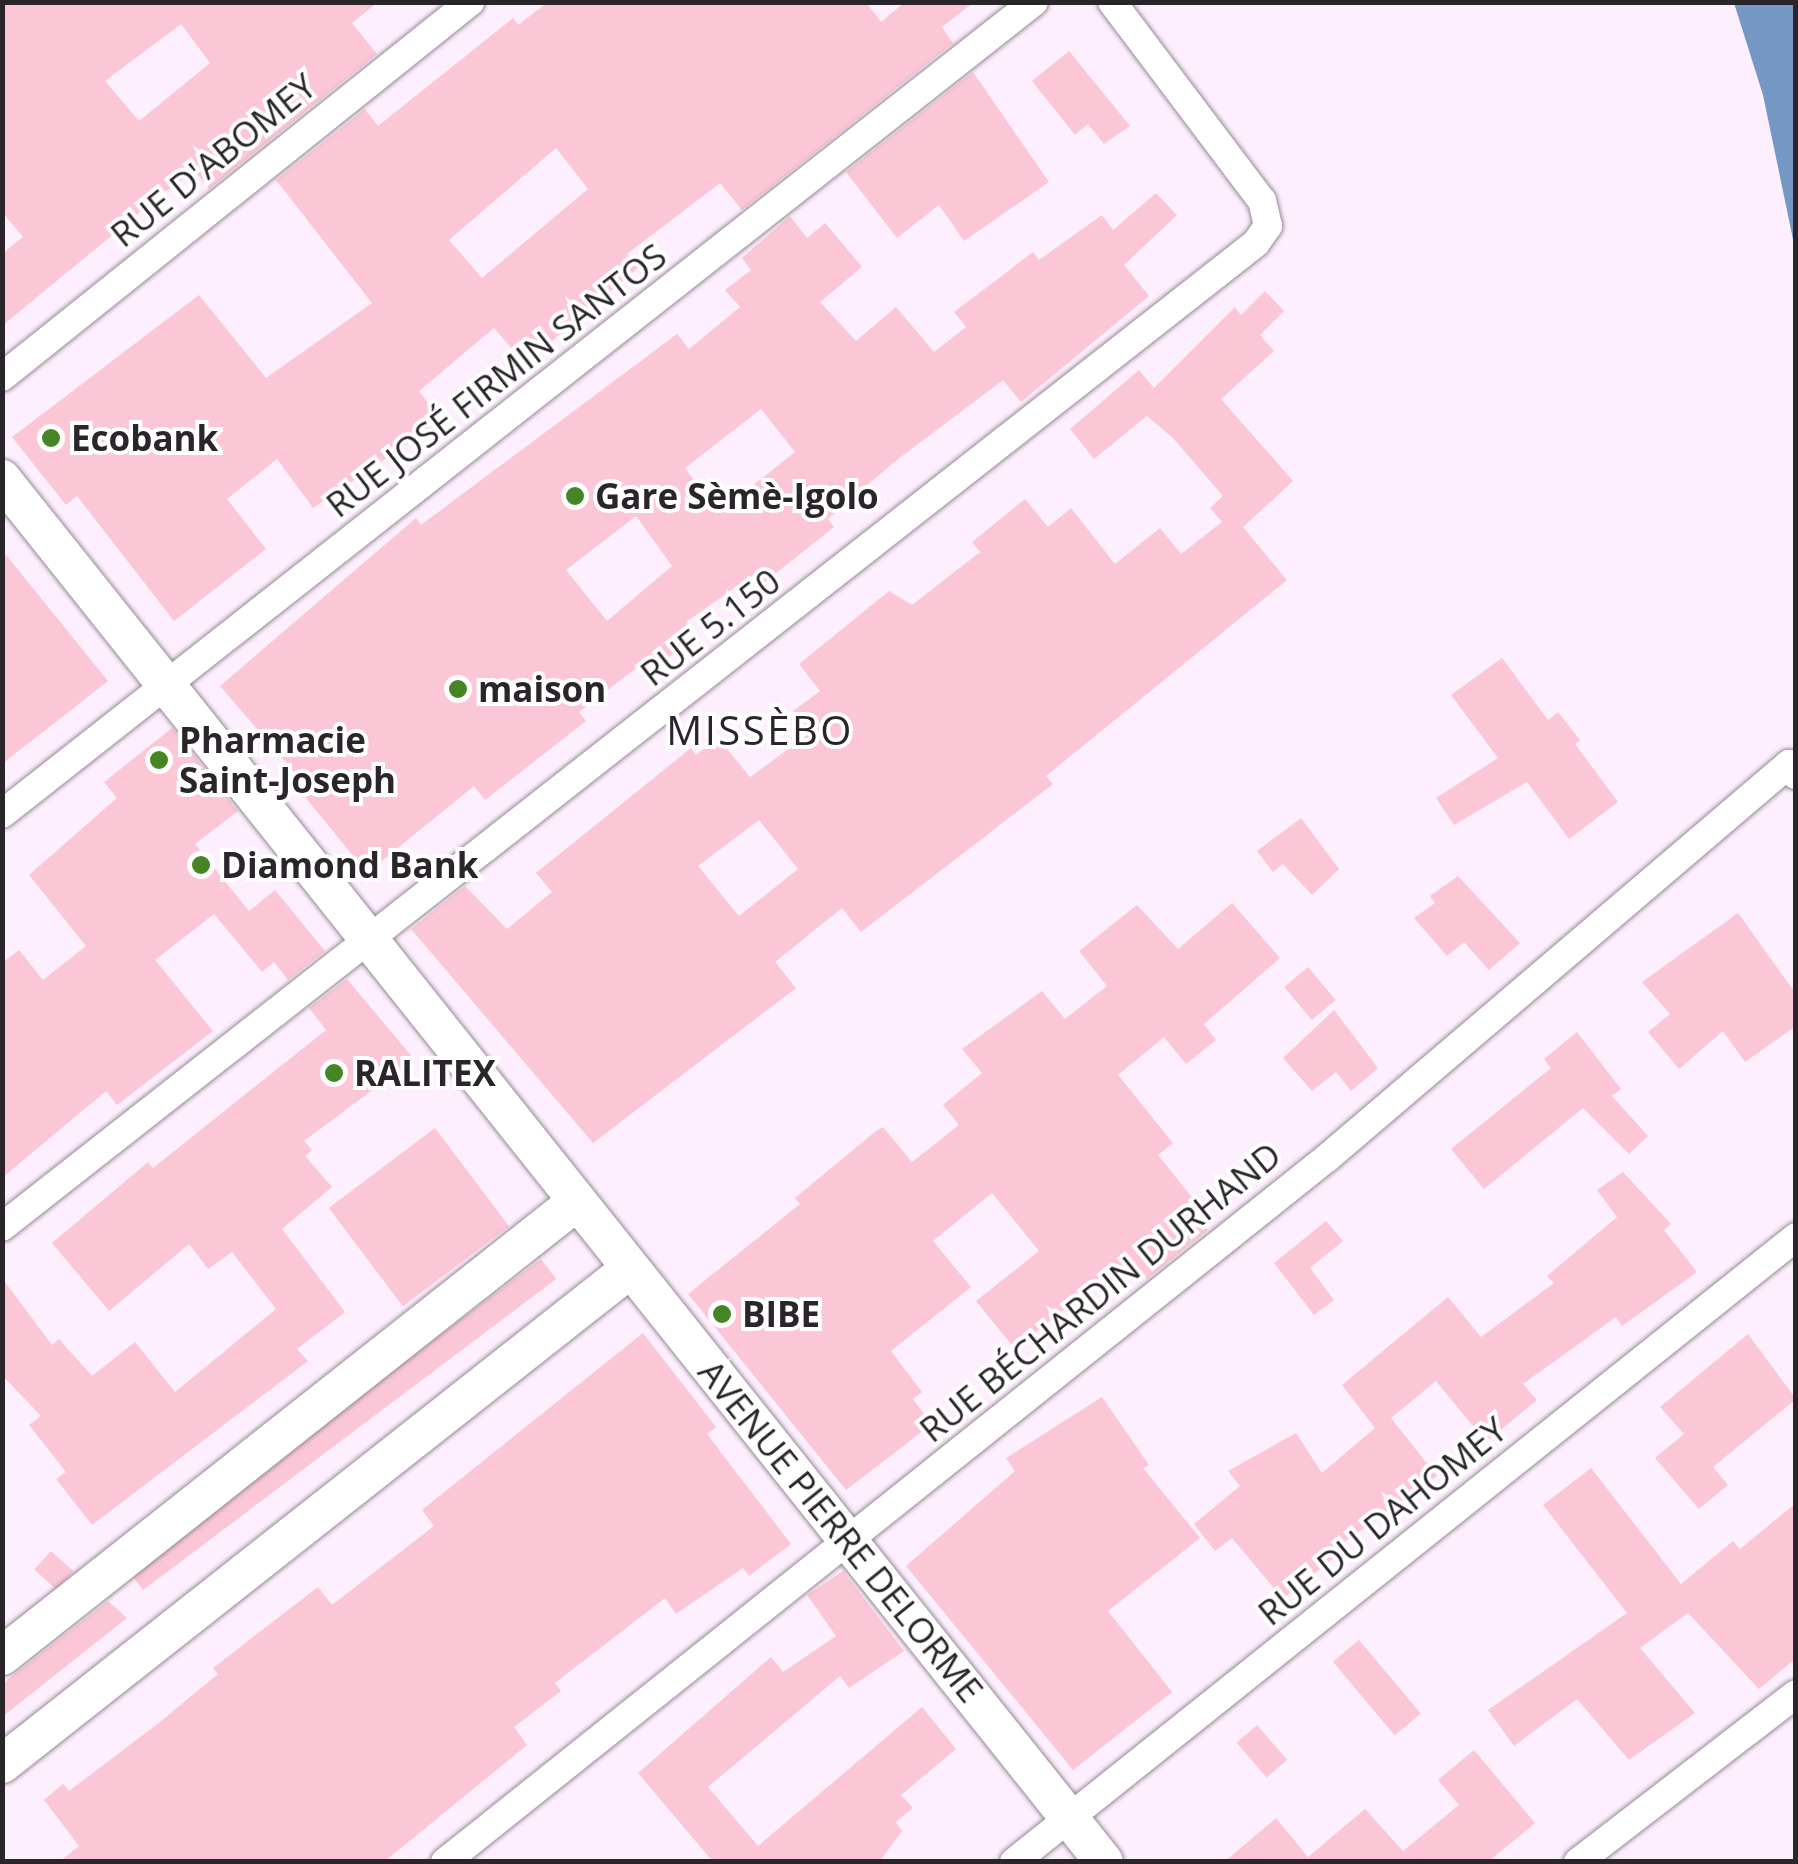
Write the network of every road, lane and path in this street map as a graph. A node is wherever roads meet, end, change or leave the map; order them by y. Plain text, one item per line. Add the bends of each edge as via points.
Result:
1 (470, 2) edge
2 (1034, 2) edge
3 (1112, 2) edge
4 (2, 376) edge
5 (2, 479) edge
6 (167, 687) junction
7 (1792, 769) edge
8 (2, 814) edge
9 (370, 943) junction
10 (575, 1203) junction
11 (2, 1228) edge
12 (1796, 1238) edge
13 (630, 1270) junction
14 (849, 1540) junction
15 (2, 1656) edge
16 (1796, 1694) edge
17 (2, 1764) edge
18 (1070, 1819) junction
19 (445, 1862) edge
20 (1014, 1862) edge
21 (1104, 1862) edge
22 (1578, 1862) edge

1 - 4 street, RUE D'ABOMEY
2 - 6 street, RUE JOSÉ FIRMIN SANTOS
3 - 9 street, RUE 5.150 via 1262,201 1268,226 1256,244
5 - 6 main road, AVENUE PIERRE DELORME
6 - 8 street, RUE JOSÉ FIRMIN SANTOS
6 - 9 main road, AVENUE PIERRE DELORME
7 - 14 street, RUE BÉCHARDIN DURHAND via 1326,1158
9 - 10 main road, AVENUE PIERRE DELORME
9 - 11 street, RUE 5.150
10 - 13 main road, AVENUE PIERRE DELORME
10 - 15 main road
12 - 18 street, RUE DU DAHOMEY
13 - 14 main road, AVENUE PIERRE DELORME
13 - 17 main road
14 - 18 main road, AVENUE PIERRE DELORME
14 - 19 street, RUE BÉCHARDIN DURHAND
16 - 22 street
18 - 20 street, RUE DU DAHOMEY
18 - 21 main road, AVENUE PIERRE DELORME

